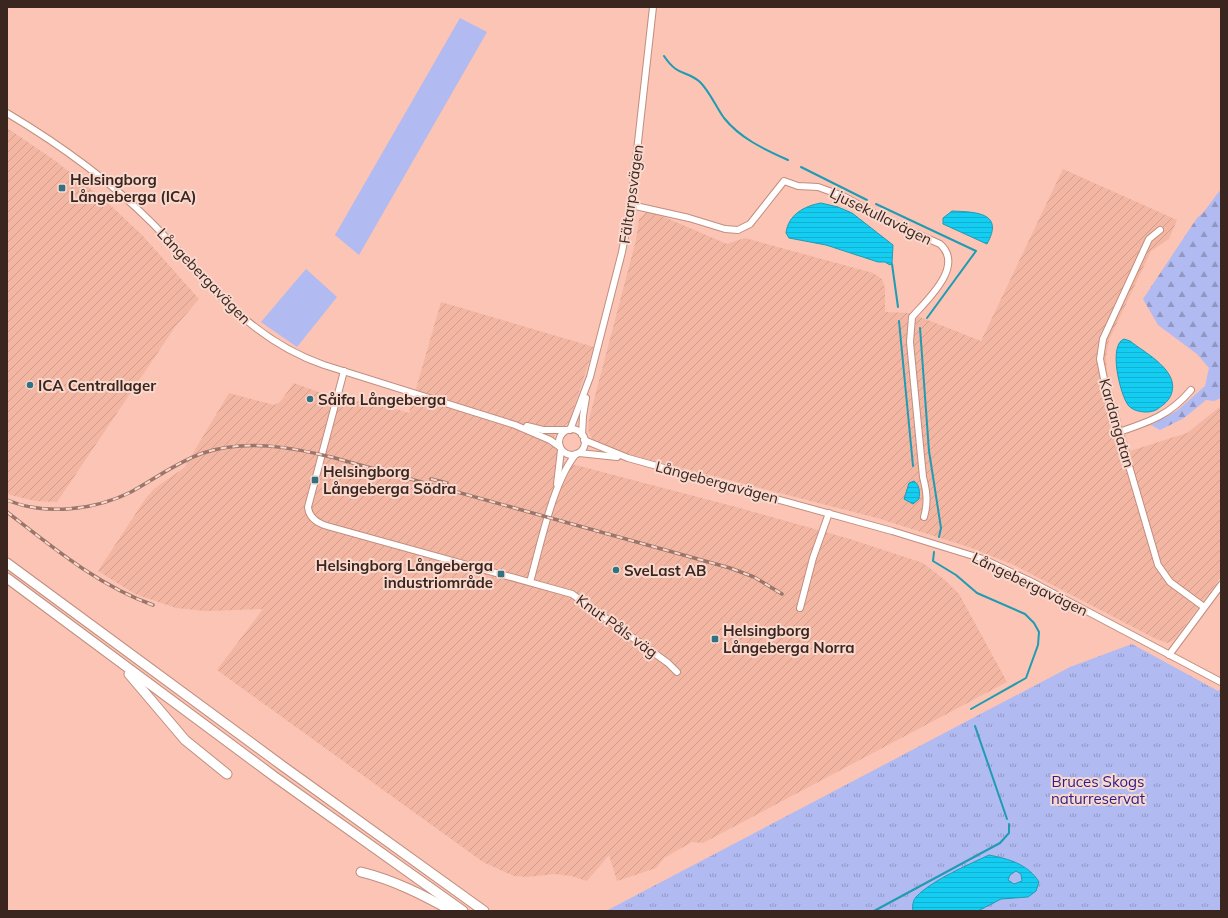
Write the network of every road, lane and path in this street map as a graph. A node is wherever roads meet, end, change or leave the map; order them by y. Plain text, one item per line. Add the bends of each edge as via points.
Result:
1 (653, 7) edge
2 (7, 113) edge
3 (631, 205) junction
4 (1160, 230) dead end
5 (344, 371) junction
6 (590, 377) junction
7 (1191, 390) dead end
8 (515, 425) junction
9 (568, 430) junction
10 (1119, 432) junction
11 (583, 438) junction
12 (561, 449) junction
13 (577, 454) junction
14 (628, 458) junction
15 (557, 492) junction
16 (829, 513) junction
17 (924, 517) dead end
18 (7, 563) edge
19 (7, 578) edge
20 (530, 582) junction
21 (1221, 585) edge
22 (1204, 607) junction
23 (800, 608) dead end
24 (1170, 655) junction
25 (117, 660) junction
26 (677, 672) dead end
27 (1221, 682) edge
28 (227, 774) dead end
29 (361, 872) dead end
30 (460, 894) junction
31 (452, 911) edge
32 (463, 911) edge
33 (484, 911) edge
34 (488, 911) edge

1 - 3 street, Fältarpsvägen
2 - 5 street, Långebergavägen via 77,158 117,191 151,222 227,304 261,333 303,357
3 - 6 street, Fältarpsvägen via 618,276
3 - 17 street, Ljusekullavägen via 738,230 750,224 784,181 798,186 818,187 843,196 945,248 948,261 946,274 912,317 910,324 923,477 927,490
4 - 10 street, Kardangatan via 1149,239 1101,348 1102,371
5 - 8 street, Långebergavägen
5 - 20 street, Knut Påls väg via 308,505 312,518 327,526
6 - 9 street, Fältarpsvägen
6 - 11 street, Fältarpsvägen via 583,416
7 - 10 street via 1174,409 1155,420
8 - 9 street, Långebergavägen via 543,430
8 - 12 street, Långebergavägen via 550,440
9 - 11 street via 576,430
9 - 12 street via 560,437
10 - 22 street, Kardangatan via 1158,565 1170,582
11 - 13 street via 583,449
11 - 14 street, Långebergavägen
12 - 13 street via 566,454
12 - 15 street
13 - 14 street, Långebergavägen
13 - 15 street via 570,462
14 - 16 street, Långebergavägen
15 - 20 street
16 - 23 street via 813,558
16 - 24 street, Långebergavägen via 954,550 1004,568
18 - 30 highway via 155,674
19 - 25 highway
20 - 26 street, Knut Påls väg via 580,598
21 - 22 street
22 - 24 street
24 - 27 street, Långebergavägen
25 - 28 highway via 185,740
25 - 32 highway
29 - 31 highway via 392,881
30 - 33 highway
30 - 34 highway

